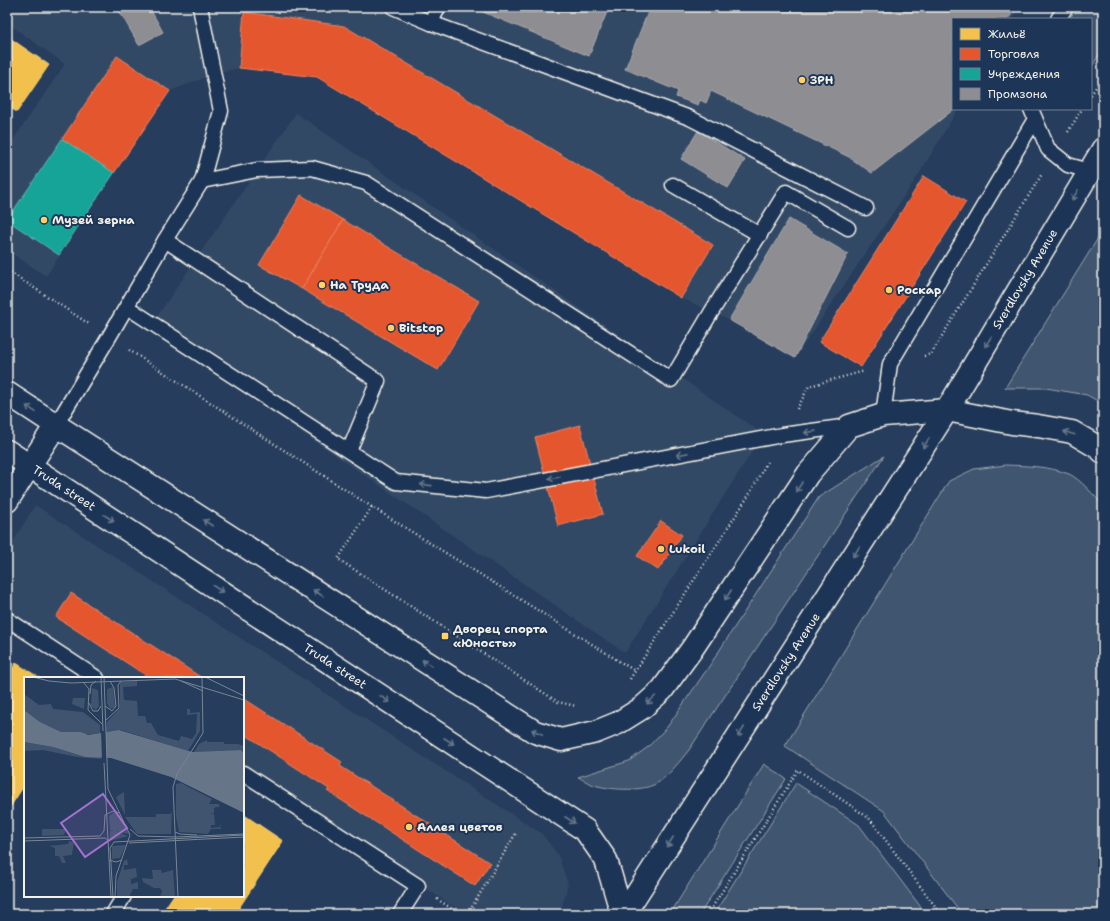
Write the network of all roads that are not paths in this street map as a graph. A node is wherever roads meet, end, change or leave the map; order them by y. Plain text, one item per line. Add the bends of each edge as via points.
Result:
1 (200, 7) edge
2 (393, 7) edge
3 (438, 7) edge
4 (1066, 7) edge
5 (1059, 18) edge
6 (431, 23) junction
7 (1033, 114) edge
8 (1103, 149) edge
9 (1089, 171) junction
10 (202, 181) junction
11 (673, 185) dead end
12 (866, 208) dead end
13 (848, 228) dead end
14 (760, 235) junction
15 (165, 240) junction
16 (127, 307) junction
17 (7, 393) edge
18 (947, 410) junction
19 (883, 416) junction
20 (56, 425) junction
21 (848, 426) junction
22 (7, 451) edge
23 (349, 452) junction
24 (1103, 452) edge
25 (30, 466) junction
26 (7, 501) edge
27 (7, 619) edge
28 (95, 677) edge
29 (244, 774) edge
30 (123, 897) edge
31 (113, 914) edge
32 (400, 914) edge
33 (623, 914) edge

1 - 10 lane via 220,111
2 - 6 lane
3 - 6 lane
4 - 5 lane
6 - 12 lane via 690,118
7 - 9 lane via 1048,149 1068,165
7 - 19 lane via 890,364
8 - 9 main road, Sverdlovsky Avenue
9 -> 18 main road, Sverdlovsky Avenue
10 - 14 lane via 257,170 312,168 366,183 670,380
10 - 15 lane
11 - 14 lane
13 - 14 lane via 786,192
15 - 16 lane
15 - 23 lane via 378,381
16 - 20 lane
16 - 23 lane
20 -> 17 main road
18 - 19 main road
24 -> 18 main road via 1072,432
18 -> 33 main road, Sverdlovsky Avenue
19 - 21 main road
21 -> 20 main road via 808,474 662,690 642,708 618,723 596,732 561,740 535,732
20 - 25 main road
21 -> 23 lane via 486,491 396,482
22 - 25 main road, Truda street
25 - 26 main road
25 -> 33 main road, Truda street via 585,830 606,860
27 - 28 lane
29 - 32 lane via 418,886
30 - 31 lane

